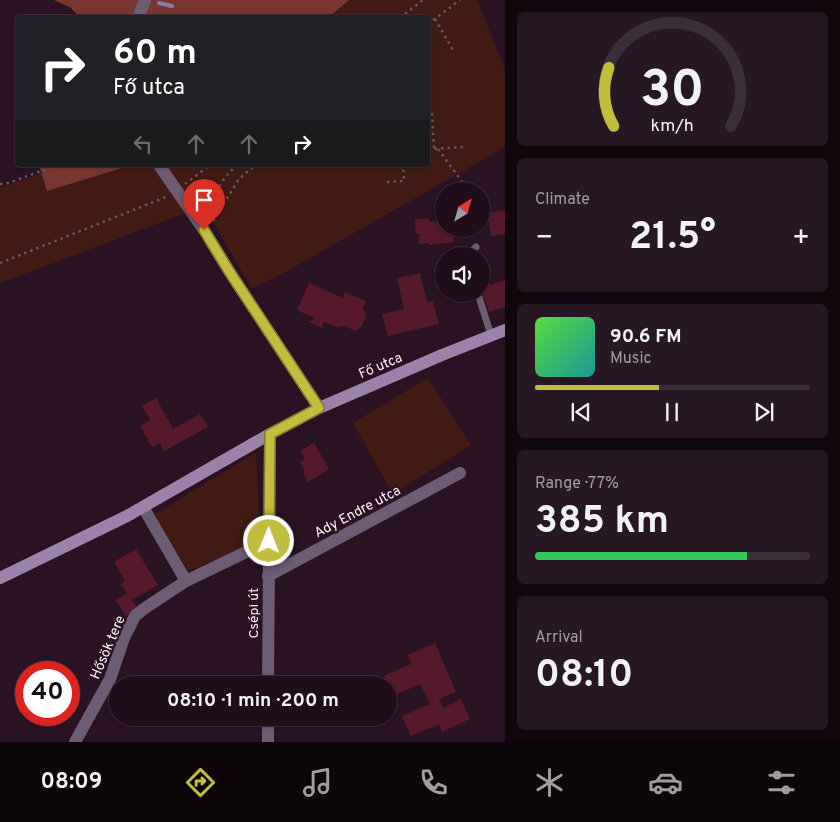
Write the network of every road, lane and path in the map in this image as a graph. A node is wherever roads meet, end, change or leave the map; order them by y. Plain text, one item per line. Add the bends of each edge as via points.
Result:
1 (145, 0) edge
2 (423, 0) edge
3 (460, 0) edge
4 (139, 15) edge
5 (404, 15) edge
6 (435, 19) junction
7 (430, 23) edge
8 (453, 50) dead end
9 (432, 113) dead end
10 (464, 147) dead end
11 (438, 148) junction
12 (430, 149) edge
13 (434, 149) junction
14 (52, 167) edge
15 (161, 167) edge
16 (207, 167) edge
17 (235, 167) edge
18 (253, 167) edge
19 (403, 167) edge
20 (387, 182) dead end
21 (463, 182) edge
22 (0, 184) edge
23 (178, 190) junction
24 (214, 220) junction
25 (204, 230) junction
26 (0, 263) edge
27 (481, 302) edge
28 (505, 330) edge
29 (491, 335) junction
30 (319, 408) junction
31 (270, 434) junction
32 (460, 473) dead end
33 (143, 507) junction
34 (269, 541) junction
35 (268, 576) junction
36 (0, 578) edge
37 (186, 581) junction
38 (268, 676) edge
39 (268, 726) edge
40 (75, 742) edge
41 (268, 742) edge

1 - 4 street
2 - 5 path
3 - 6 path
6 - 7 path
6 - 8 path
9 - 13 path
10 - 11 path
11 - 13 path
11 - 21 path
12 - 13 path
14 - 22 path
15 - 23 street
16 - 23 path
17 - 24 path via 220,183 212,208
18 - 24 path via 238,179
19 - 20 path via 404,181
23 - 25 street
23 - 26 path
24 - 25 path
25 - 30 street
27 - 29 lane
28 - 29 main road, Fő utca
29 - 30 main road, Fő utca
30 - 31 main road, Fő utca
31 - 33 main road, Fő utca
31 - 34 street
32 - 35 street, Ady Endre utca
33 - 36 main road, Fő utca
33 - 37 street
34 - 35 street, Csépi út
34 - 37 street, Hősök tere
35 - 38 street, Csépi út
37 - 40 street, Hősök tere via 135,616 110,679
39 - 41 street

